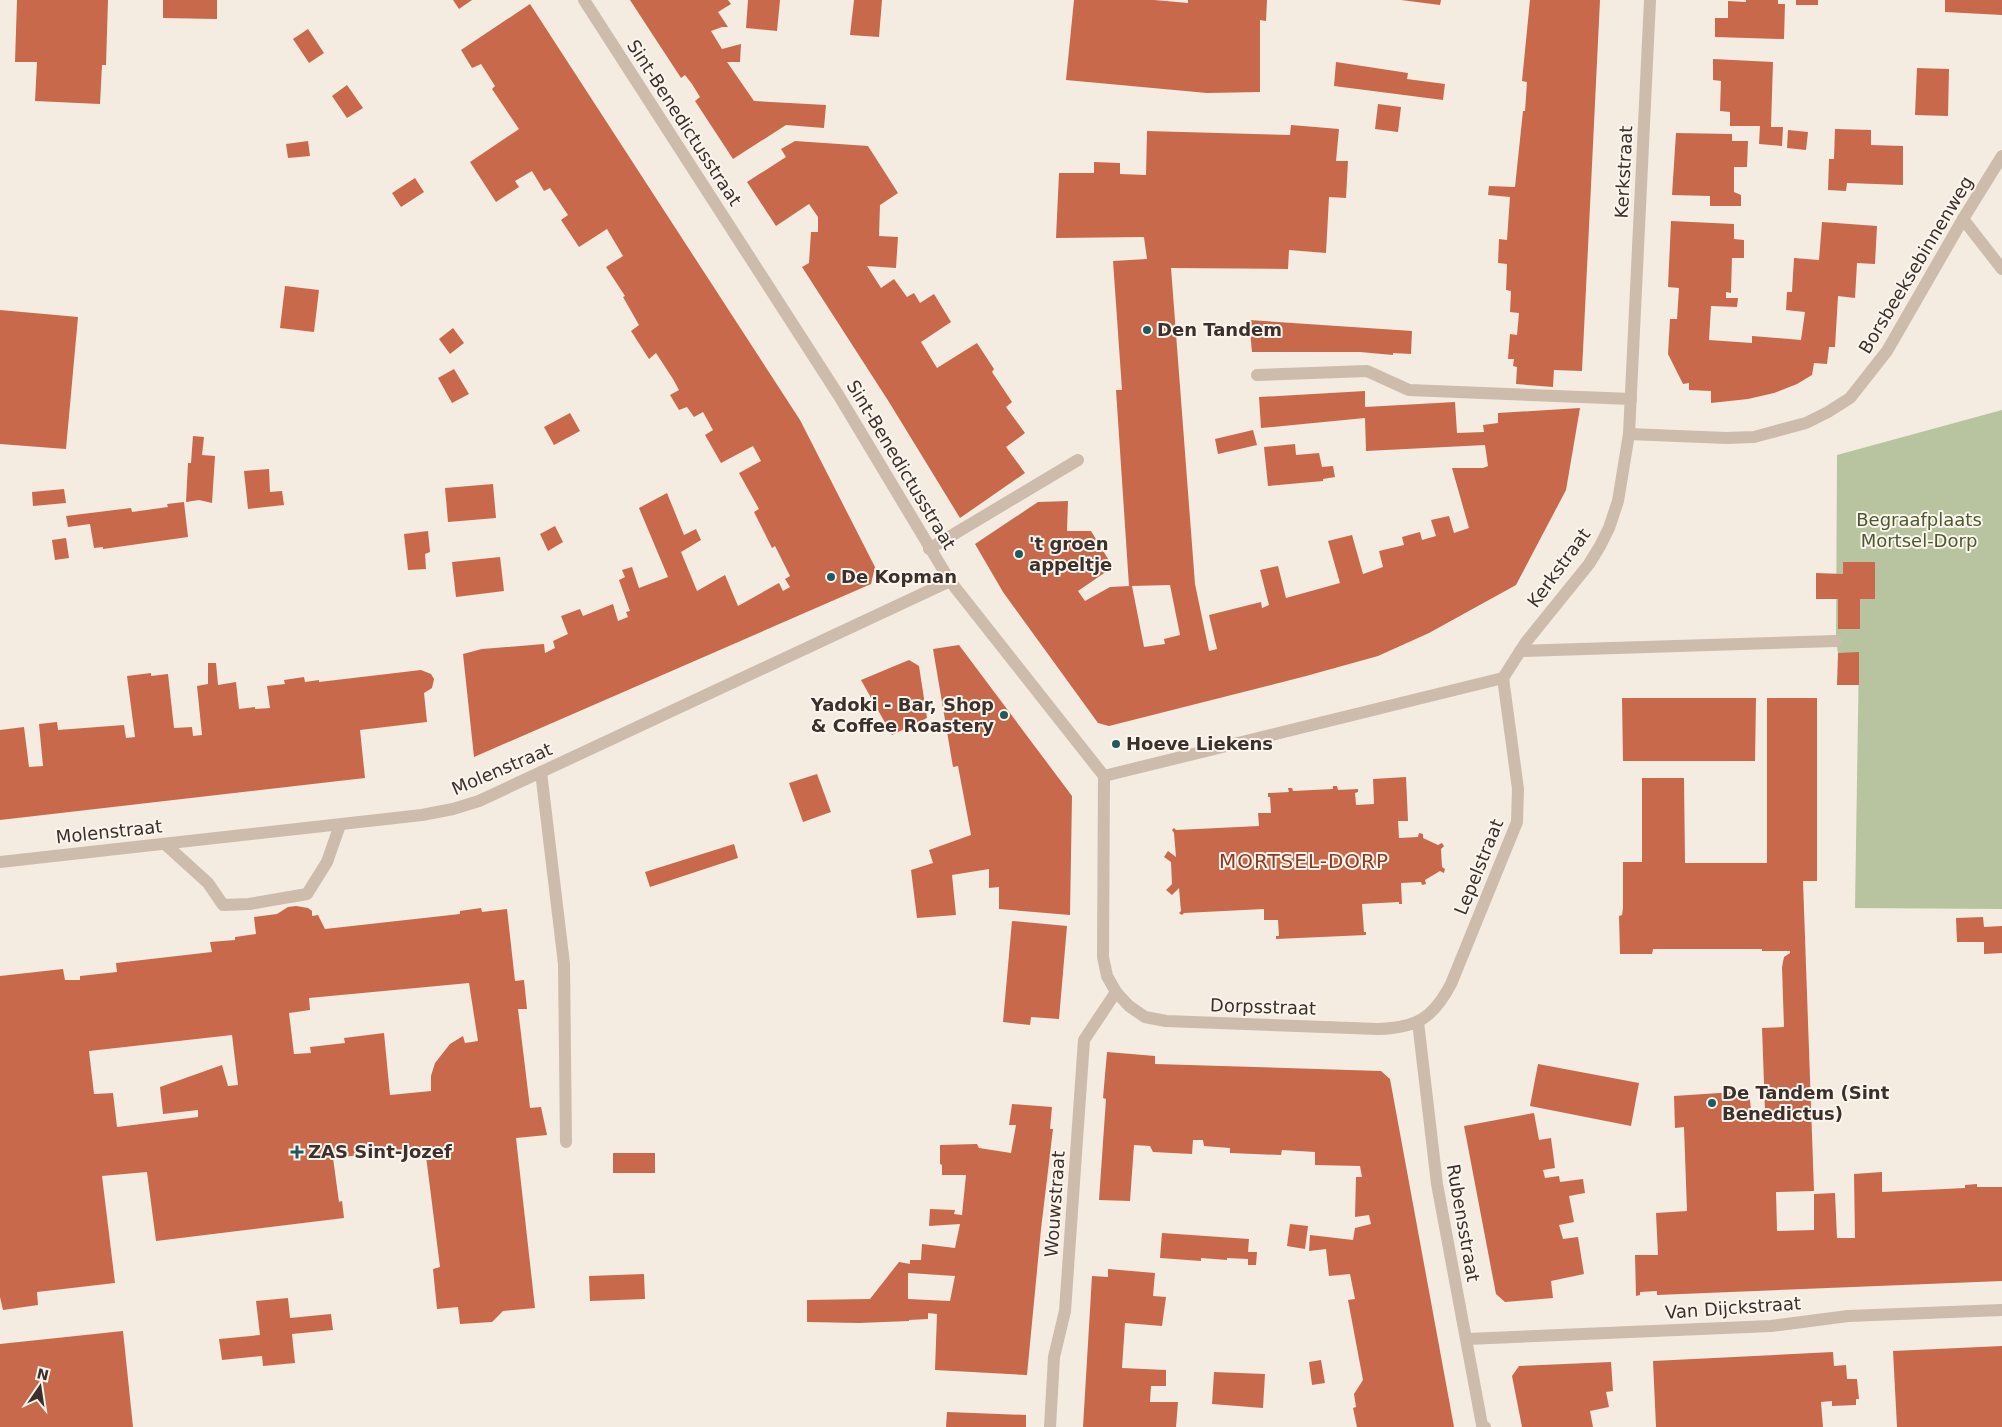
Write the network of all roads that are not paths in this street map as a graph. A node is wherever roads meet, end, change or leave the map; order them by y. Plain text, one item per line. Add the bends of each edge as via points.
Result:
1 (584, 0) edge
2 (1650, 0) edge
3 (2002, 156) edge
4 (1963, 219) junction
5 (2002, 269) edge
6 (1257, 375) dead end
7 (1631, 399) junction
8 (1629, 434) junction
9 (1078, 460) dead end
10 (929, 549) junction
11 (950, 580) junction
12 (1836, 641) dead end
13 (1520, 651) junction
14 (1503, 678) junction
15 (541, 772) junction
16 (1104, 776) junction
17 (340, 824) junction
18 (165, 844) junction
19 (0, 862) edge
20 (1116, 992) junction
21 (1418, 1022) junction
22 (566, 1142) dead end
23 (2002, 1310) edge
24 (1467, 1339) junction
25 (1050, 1427) edge
26 (1485, 1427) edge

1 - 10 street, Sint-Benedictusstraat via 839,396
2 - 7 street, Kerkstraat
3 - 4 street, Borsbeeksebinnenweg
4 - 5 street
4 - 8 street, Borsbeeksebinnenweg via 1887,351 1850,398 1806,423 1754,437
6 - 7 street via 1367,371 1409,390
7 - 8 street, Kerkstraat
8 - 13 street, Kerkstraat via 1618,501 1600,546
9 - 10 street
10 - 11 street, Sint-Benedictusstraat
11 - 15 street, Molenstraat
11 - 16 street, Sint-Benedictusstraat
12 - 13 street
13 - 14 street, Kerkstraat
14 - 16 street
14 - 21 street, Lepelstraat via 1518,789 1517,822 1451,984 1432,1012
15 - 17 street, Molenstraat via 479,801 452,809
15 - 22 street via 564,964
16 - 20 street via 1104,957 1107,976
17 - 18 street, Molenstraat
17 - 18 street via 327,862 306,894 249,904 223,905 208,883
18 - 19 street, Molenstraat
20 - 21 street, Dorpsstraat via 1145,1017 1166,1021 1378,1029 1399,1028
20 - 25 street, Wouwstraat via 1084,1040 1066,1311 1054,1357
21 - 24 street, Rubensstraat via 1437,1184
23 - 24 street, Van Dijckstraat via 1848,1316 1771,1326
24 - 26 street, Rubensstraat via 1482,1425

